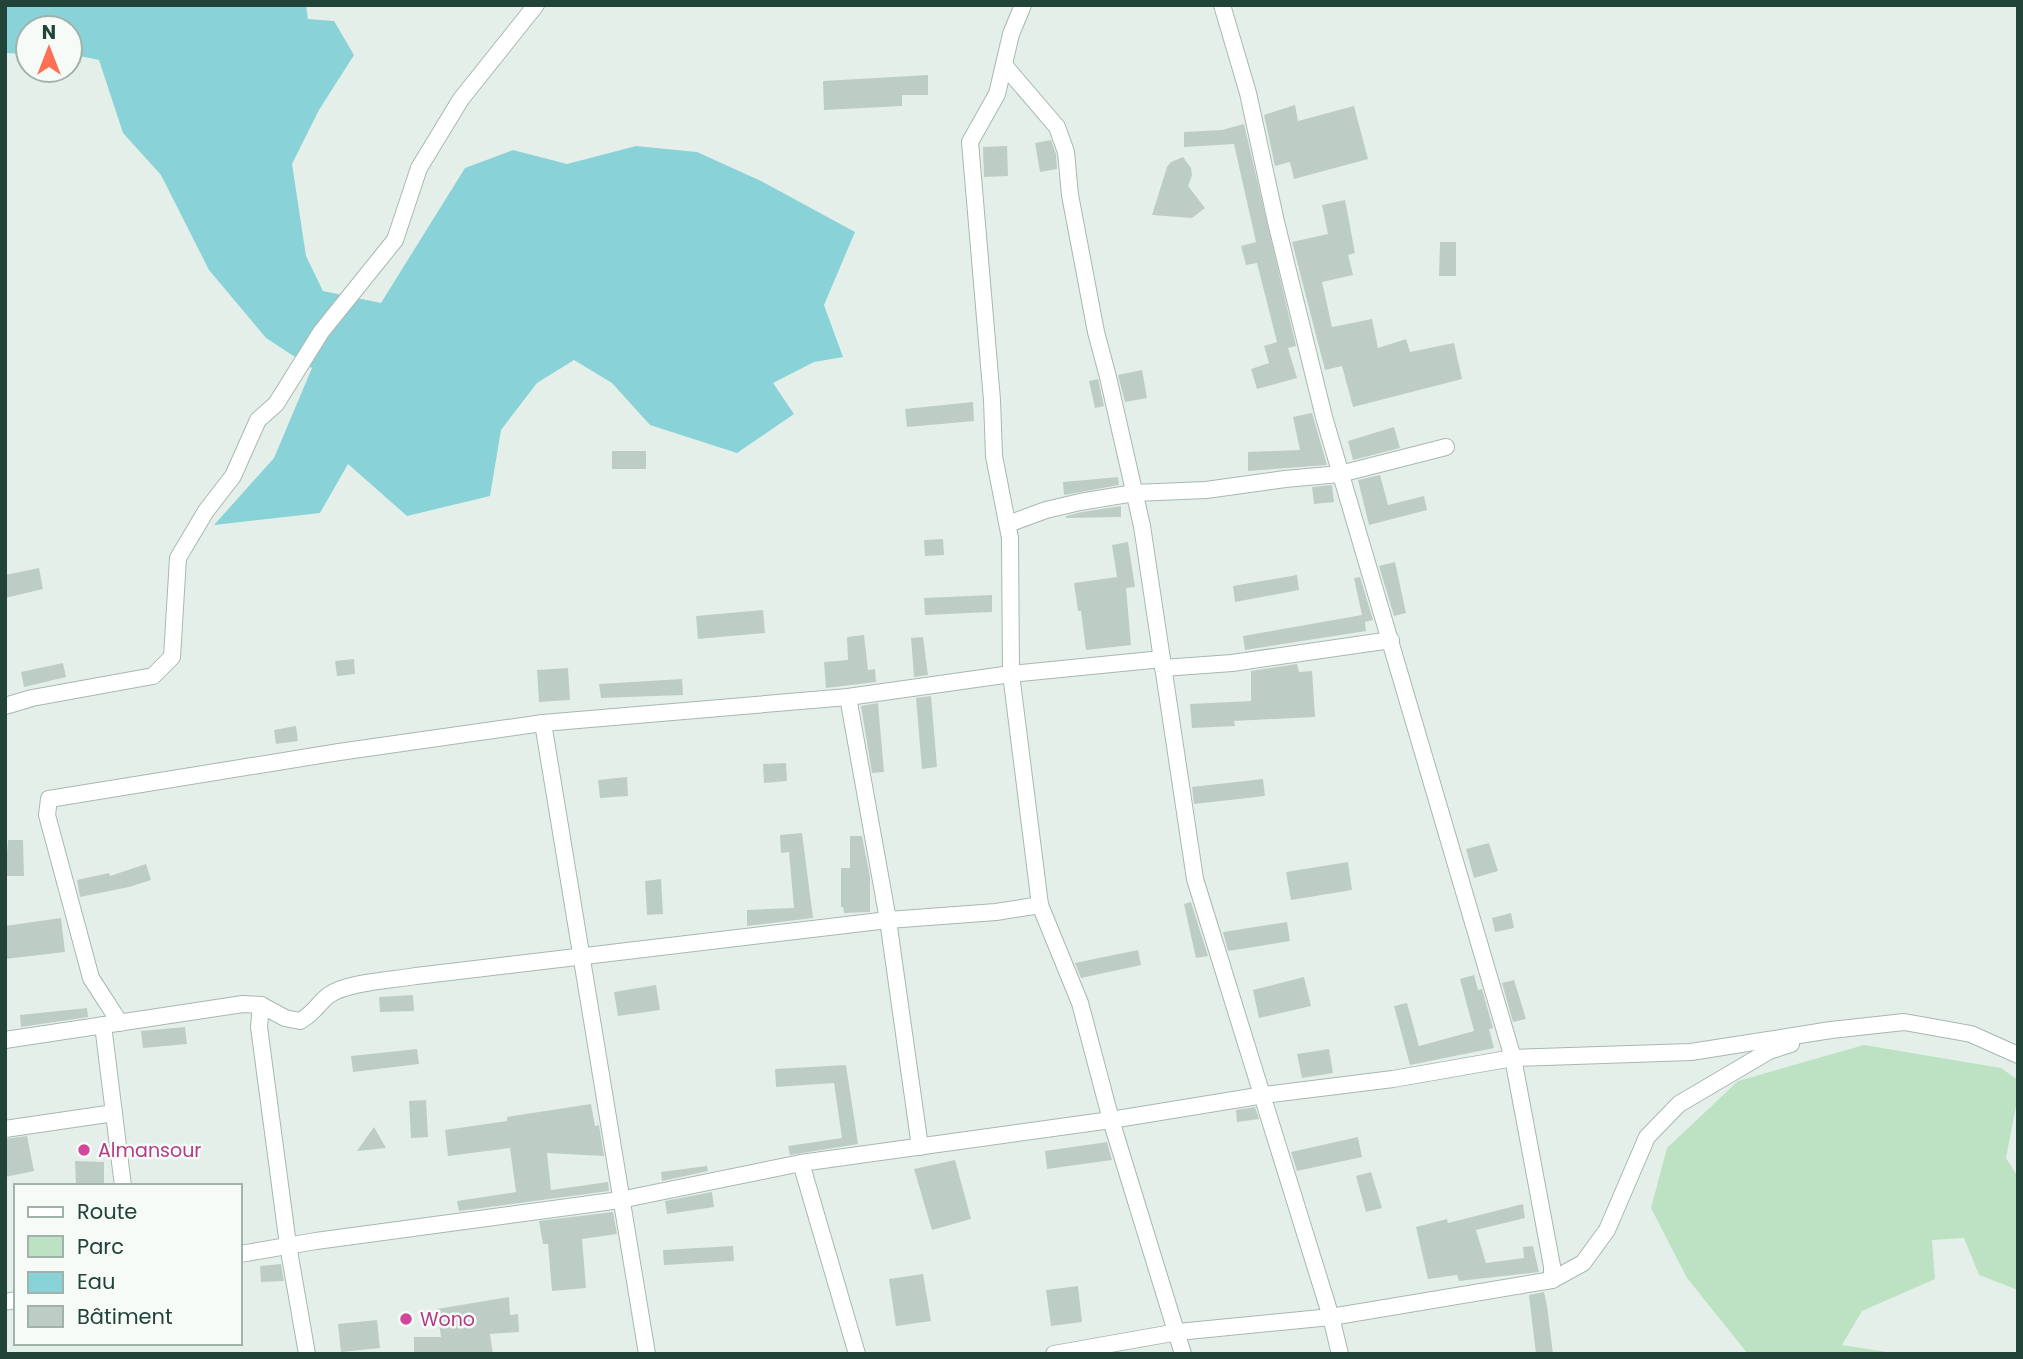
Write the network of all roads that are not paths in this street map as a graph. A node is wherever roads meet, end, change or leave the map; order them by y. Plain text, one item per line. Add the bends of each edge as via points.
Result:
1 (536, 5) edge
2 (1023, 5) edge
3 (1222, 5) edge
4 (1004, 65) junction
5 (1446, 447) dead end
6 (1340, 474) junction
7 (1134, 493) junction
8 (1008, 524) junction
9 (1391, 639) junction
10 (1162, 664) junction
11 (1011, 674) junction
12 (848, 697) junction
13 (5, 706) edge
14 (543, 723) junction
15 (1040, 905) junction
16 (888, 920) junction
17 (581, 958) junction
18 (261, 1005) junction
19 (120, 1023) junction
20 (103, 1025) junction
21 (1831, 1030) junction
22 (5, 1040) edge
23 (2018, 1055) edge
24 (1513, 1058) junction
25 (1264, 1095) junction
26 (114, 1113) junction
27 (1111, 1121) junction
28 (5, 1129) edge
29 (920, 1147) junction
30 (801, 1164) junction
31 (123, 1184) edge
32 (620, 1200) junction
33 (288, 1245) junction
34 (242, 1254) edge
35 (1552, 1280) junction
36 (1331, 1317) junction
37 (1178, 1332) junction
38 (307, 1354) edge
39 (647, 1354) edge
40 (857, 1354) edge
41 (1054, 1354) edge
42 (1183, 1354) edge
43 (1340, 1354) edge

1 - 13 street via 461,99 419,168 395,240 321,332 276,404 258,420 233,475 178,558 172,657 153,676
2 - 4 street
3 - 6 street via 1248,93
4 - 7 street via 1057,127 1066,152 1096,332
4 - 8 street via 997,94 970,142 994,456
5 - 6 street
6 - 7 street via 1206,490
6 - 9 street
7 - 8 street via 1046,510
7 - 10 street
8 - 11 street
9 - 10 street via 1232,663
9 - 24 street
10 - 11 street
10 - 25 street via 1195,879
11 - 12 street
11 - 15 street
12 - 14 street
12 - 16 street
14 - 17 street
14 - 19 street via 49,799 47,815 91,978
15 - 16 street
15 - 27 street via 1080,1003
16 - 17 street
16 - 29 street
17 - 18 street via 350,987 330,995 300,1021
17 - 32 street
18 - 19 street
18 - 33 street via 259,1027
19 - 20 street
20 - 22 street
20 - 26 street
21 - 23 street via 1904,1022 1971,1034
21 - 24 street via 1691,1052
21 - 35 street via 1769,1051 1679,1104 1647,1137 1607,1230 1583,1263
24 - 25 street
24 - 35 street
25 - 27 street
25 - 36 street
26 - 28 street
26 - 31 street
27 - 29 street
27 - 37 street
29 - 30 street
30 - 32 street
30 - 40 street
32 - 33 street
32 - 39 street
33 - 34 street
33 - 38 street
35 - 36 street
36 - 37 street
36 - 43 street
37 - 41 street
37 - 42 street

